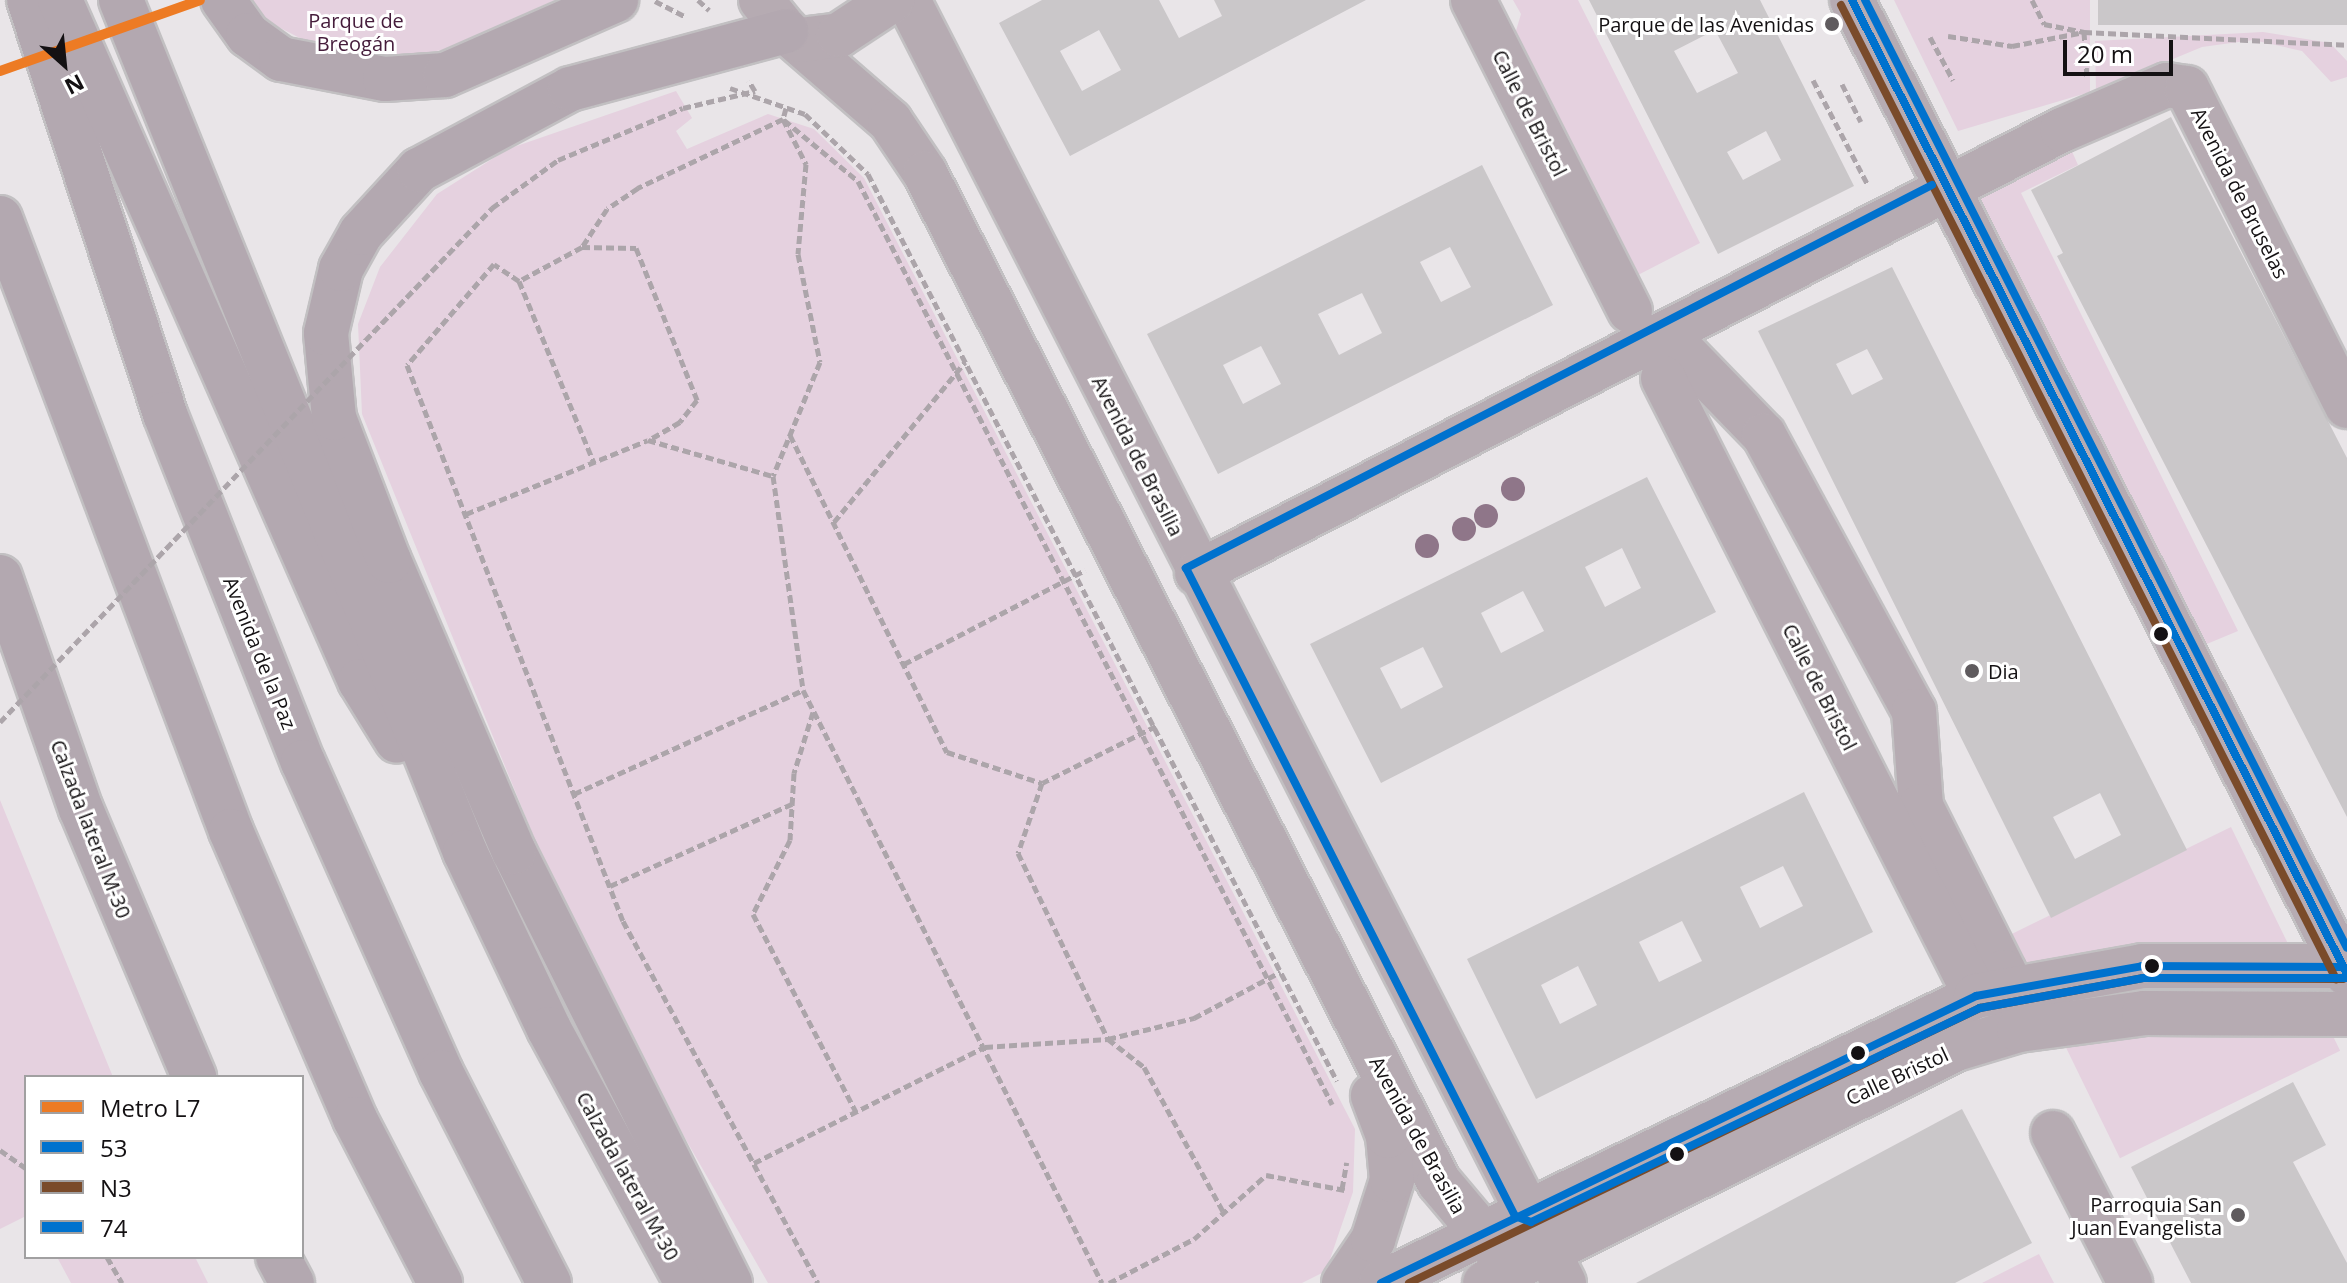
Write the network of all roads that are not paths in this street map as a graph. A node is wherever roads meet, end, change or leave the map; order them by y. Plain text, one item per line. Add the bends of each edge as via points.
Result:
1 (29, 0) edge
2 (60, 0) edge
3 (121, 0) edge
4 (223, 0) edge
5 (616, 0) edge
6 (892, 0) edge
7 (908, 0) edge
8 (1473, 0) edge
9 (1852, 0) edge
10 (783, 24) edge
11 (1948, 190) junction
12 (0, 218) edge
13 (1630, 311) dead end
14 (1667, 335) junction
15 (1663, 378) dead end
16 (2347, 406) edge
17 (1197, 573) junction
18 (0, 577) edge
19 (0, 657) edge
20 (81, 809) junction
21 (465, 852) junction
22 (2346, 969) edge
23 (1990, 993) junction
24 (1350, 1010) junction
25 (2347, 1014) edge
26 (193, 1075) edge
27 (2053, 1133) dead end
28 (1526, 1211) junction
29 (1478, 1235) junction
30 (279, 1259) edge
31 (1556, 1267) edge
32 (292, 1283) edge
33 (440, 1283) edge
34 (549, 1283) edge
35 (687, 1283) edge
36 (730, 1283) edge
37 (1344, 1283) edge
38 (1381, 1283) edge
39 (1485, 1283) edge
40 (2130, 1283) edge

1 - 34 highway, Avenida de la Paz via 165,414 303,762 441,1072
2 - 21 highway via 360,681
3 - 21 highway
4 - 5 highway via 248,35 281,59 385,79 445,75
6 - 10 street via 839,35
7 - 17 street, Avenida de Brasilia
8 - 13 street, Calle de Bristol
9 - 11 street
10 - 24 street, Avenida de Brasilia via 907,143
10 - 36 highway via 570,89 419,170 361,233 341,269 326,333 334,418 389,561 514,852
11 - 14 street, Avenida de Bruselas
11 - 16 street, Avenida de Bruselas via 2092,115 2183,85
11 - 22 street
12 - 33 highway via 231,831 355,1119
14 - 17 street, Avenida de Bruselas
14 - 23 street via 1764,435 1914,711 1921,806 2004,972
15 - 23 street, Calle de Bristol
17 - 28 street, Avenida de Brasilia
18 - 20 highway, Calzada lateral M-30
19 - 20 highway
20 - 26 highway, Calzada lateral M-30
21 - 35 highway, Calzada lateral M-30 via 549,1029
22 - 23 street, Calle Bristol via 2142,966
23 - 28 street, Calle Bristol
24 - 29 street, Avenida de Brasilia via 1439,1182
24 - 37 street, Avenida de Brasilia via 1353,1041 1388,1136 1392,1180 1373,1240
25 - 31 street, Calle Bristol via 2144,1013 2034,1027 1956,1049
27 - 40 street
28 - 29 street, Calle Bristol
28 - 31 street, Avenida de Brasilia
29 - 31 street, Avenida de Brasilia
29 - 38 street, Calle Bristol
30 - 32 highway
31 - 39 street, Calle Bristol

